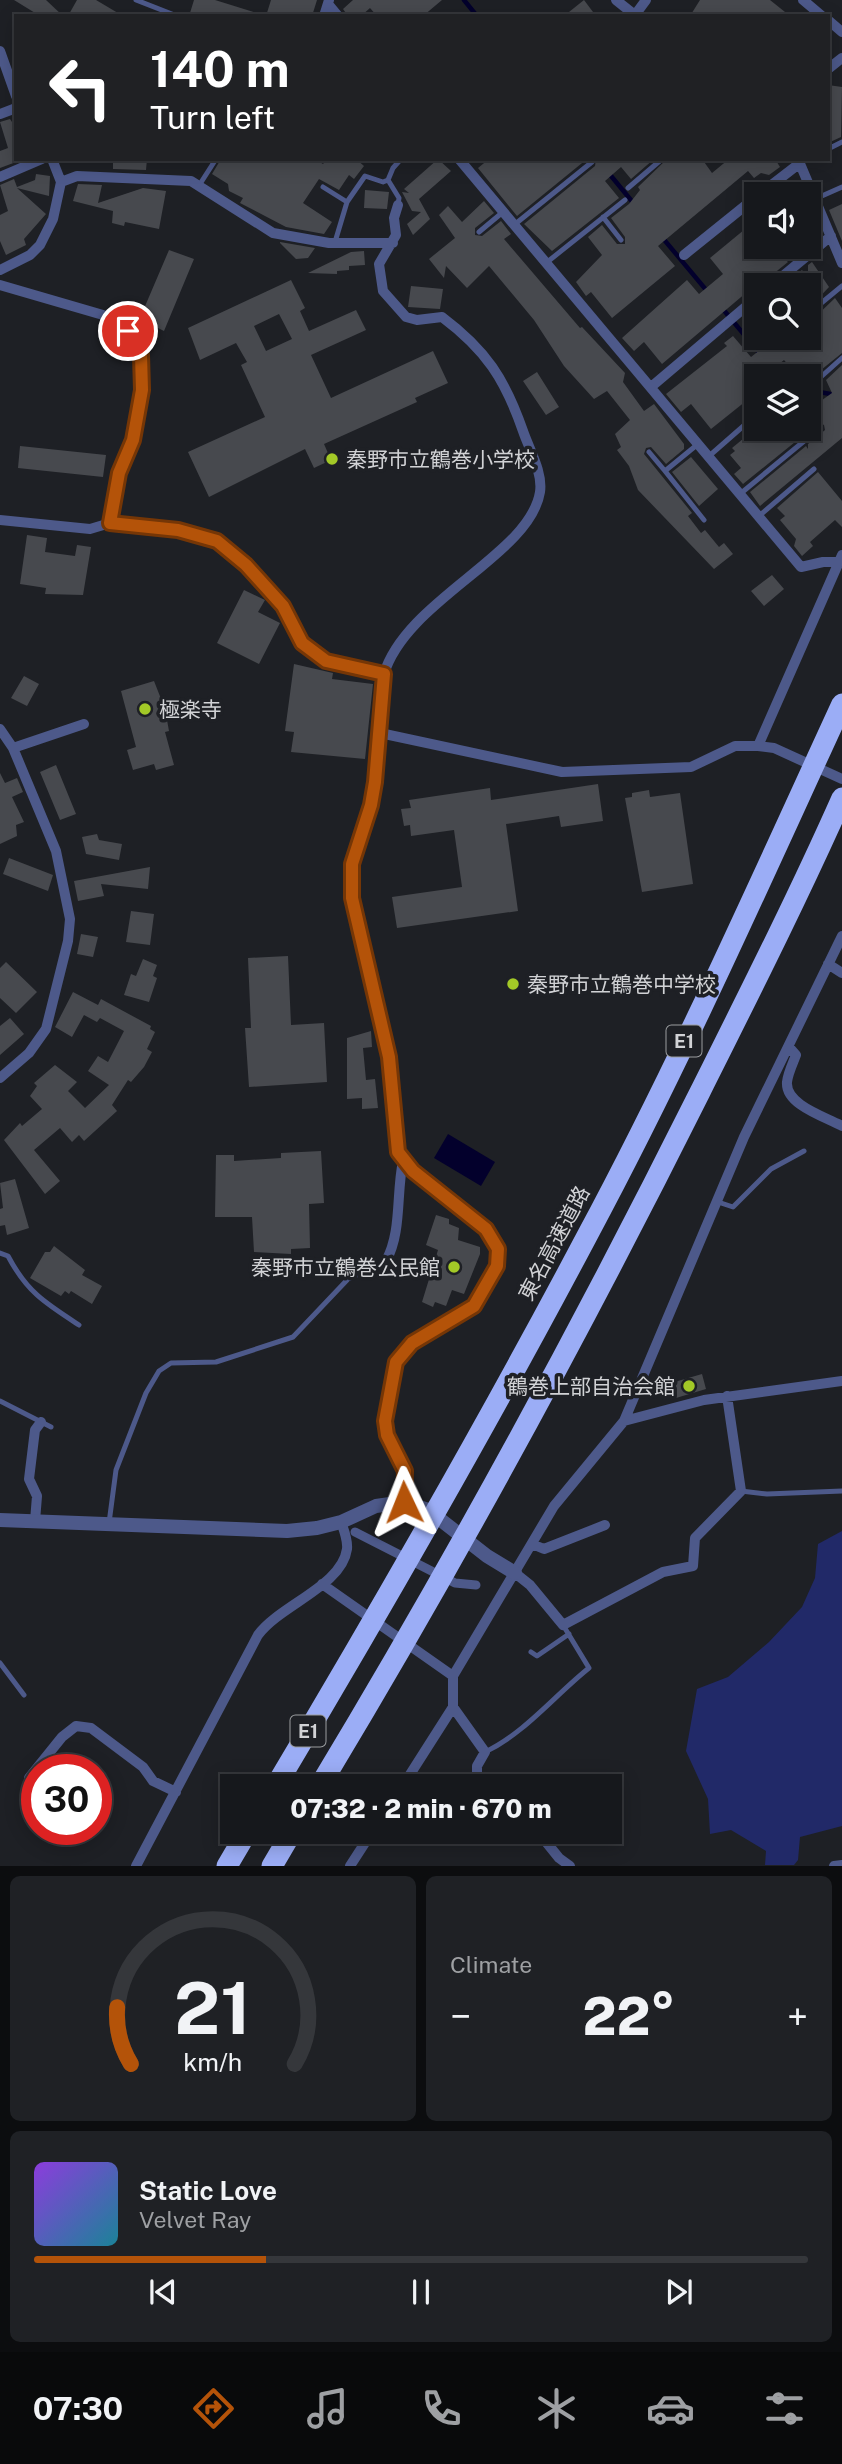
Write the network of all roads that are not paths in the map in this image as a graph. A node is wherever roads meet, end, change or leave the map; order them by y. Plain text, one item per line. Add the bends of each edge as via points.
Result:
1 (136, 0) edge
2 (616, 0) edge
3 (803, 0) edge
4 (172, 14) edge
5 (634, 14) edge
6 (820, 14) edge
7 (0, 51) edge
8 (14, 90) edge
9 (37, 161) edge
10 (53, 161) edge
11 (215, 161) edge
12 (399, 161) edge
13 (660, 161) edge
14 (800, 161) edge
15 (801, 161) edge
16 (466, 162) edge
17 (592, 162) dead end
18 (0, 177) edge
19 (388, 180) junction
20 (61, 182) junction
21 (775, 182) edge
22 (809, 182) edge
23 (200, 184) junction
24 (323, 187) dead end
25 (842, 187) edge
26 (628, 188) dead end
27 (821, 196) edge
28 (625, 200) dead end
29 (347, 202) junction
30 (398, 205) joint
31 (744, 207) edge
32 (503, 212) junction
33 (821, 213) edge
34 (603, 217) junction
35 (514, 225) junction
36 (479, 232) dead end
37 (831, 236) junction
38 (621, 240) dead end
39 (334, 243) junction
40 (393, 243) junction
41 (684, 255) dead end
42 (546, 263) junction
43 (842, 263) edge
44 (0, 270) edge
45 (786, 273) edge
46 (0, 285) edge
47 (842, 286) edge
48 (821, 303) edge
49 (744, 308) edge
50 (842, 358) edge
51 (821, 377) edge
52 (651, 387) junction
53 (744, 426) edge
54 (804, 441) edge
55 (698, 444) junction
56 (649, 452) dead end
57 (708, 457) junction
58 (814, 469) dead end
59 (665, 471) junction
60 (740, 494) junction
61 (759, 516) junction
62 (0, 520) edge
63 (704, 520) dead end
64 (110, 523) junction
65 (840, 559) edge
66 (384, 674) junction
67 (842, 704) edge
68 (84, 724) dead end
69 (0, 729) edge
70 (380, 733) junction
71 (758, 746) junction
72 (13, 748) junction
73 (842, 779) edge
74 (842, 798) edge
75 (842, 936) edge
76 (828, 964) junction
77 (842, 973) edge
78 (789, 1047) junction
79 (0, 1078) edge
80 (842, 1126) edge
81 (804, 1151) dead end
82 (403, 1161) junction
83 (718, 1202) junction
84 (0, 1254) edge
85 (386, 1261) joint
86 (79, 1325) dead end
87 (842, 1381) edge
88 (727, 1396) junction
89 (0, 1401) edge
90 (624, 1421) junction
91 (46, 1424) joint
92 (741, 1491) junction
93 (842, 1491) edge
94 (404, 1502) junction
95 (0, 1520) edge
96 (35, 1521) junction
97 (341, 1522) junction
98 (109, 1524) junction
99 (605, 1525) dead end
100 (355, 1532) dead end
101 (532, 1544) junction
102 (515, 1573) junction
103 (323, 1584) junction
104 (476, 1585) dead end
105 (566, 1630) junction
106 (531, 1651) dead end
107 (0, 1663) edge
108 (453, 1676) junction
109 (24, 1695) dead end
110 (453, 1707) junction
111 (485, 1752) junction
112 (48, 1754) edge
113 (283, 1774) edge
114 (327, 1774) edge
115 (410, 1774) edge
116 (477, 1774) edge
117 (176, 1792) junction
118 (240, 1844) edge
119 (285, 1844) edge
120 (364, 1844) edge
121 (548, 1844) edge
122 (842, 1865) edge
123 (136, 1866) edge
124 (228, 1866) edge
125 (272, 1866) edge
126 (350, 1866) edge
127 (570, 1866) edge
128 (834, 1866) edge

1 - 4 lane
2 - 5 street
3 - 6 street
7 - 8 street
9 - 18 street
10 - 20 street
11 - 23 lane
12 - 19 lane
13 - 26 lane
14 - 21 street
15 - 22 street
16 - 32 street
17 - 35 lane
19 - 29 lane via 365,176
19 - 30 lane via 399,198
20 - 23 street via 77,176
20 - 44 street via 53,219 40,245
23 - 39 street via 273,233
24 - 29 lane
25 - 27 lane
28 - 34 lane
29 - 39 lane
30 - 40 street
31 - 41 street
32 - 35 street
32 - 36 lane
33 - 37 street
34 - 38 lane
34 - 42 lane
35 - 42 street
37 - 43 street
37 - 45 street
39 - 40 street
40 - 66 street via 379,264 383,291 406,317 442,317 478,346 510,394 541,490 523,528 408,629 388,659
42 - 52 street
46 - 64 street via 103,315 118,322 135,342 141,355 142,390
47 - 48 lane
49 - 52 street
50 - 51 lane
52 - 55 street
53 - 57 lane
54 - 60 lane
55 - 57 street
55 - 59 lane
56 - 59 lane
57 - 60 street
58 - 61 lane
59 - 63 lane
60 - 61 street
61 - 65 street via 802,567
62 - 64 street via 90,529
64 - 66 street via 178,530 217,541 283,606 302,643 326,661
65 - 71 street
66 - 70 street
67 - 113 highway, 東名高速道路 / E1 via 588,1234
68 - 72 street
69 - 72 street
70 - 71 street via 562,772 691,767 736,746
70 - 82 street via 371,805 352,864 352,898 389,1057 398,1152
71 - 73 street via 774,748
72 - 79 street via 56,851 70,919 46,1029 29,1053
74 - 114 highway, E1 via 767,957 547,1391
75 - 76 street
76 - 77 street
76 - 78 street
78 - 80 street via 796,1055 787,1084 790,1094
78 - 83 street
81 - 83 lane via 771,1169 733,1207
82 - 85 street via 395,1245
82 - 94 street via 486,1229 498,1249 497,1266 474,1306 412,1343 396,1362 385,1421 405,1471
83 - 90 street
84 - 86 lane via 8,1256 36,1297
85 - 98 lane via 348,1279 293,1337 216,1362 171,1363 159,1371 116,1470
87 - 88 street
88 - 90 street
88 - 92 street
89 - 91 lane
90 - 101 street via 554,1506
91 - 96 street via 34,1430 29,1479 37,1496
92 - 93 lane
92 - 105 street via 695,1538 693,1566 663,1572
94 - 97 street via 376,1506
94 - 102 street via 428,1510
95 - 96 street
96 - 98 street
97 - 98 street via 287,1531
97 - 103 street via 348,1548 342,1564
99 - 101 street via 544,1549
100 - 104 street via 455,1583
101 - 102 street
102 - 105 street
102 - 108 street
103 - 108 street
103 - 117 street via 283,1610 258,1635
105 - 106 lane via 542,1654
105 - 111 lane via 589,1668
107 - 109 lane
108 - 110 street
110 - 111 street
110 - 115 street
111 - 116 street
112 - 117 street via 76,1726 91,1728 143,1767 153,1781
117 - 123 street
118 - 124 highway
119 - 125 highway
120 - 126 street
121 - 127 street
122 - 128 street

